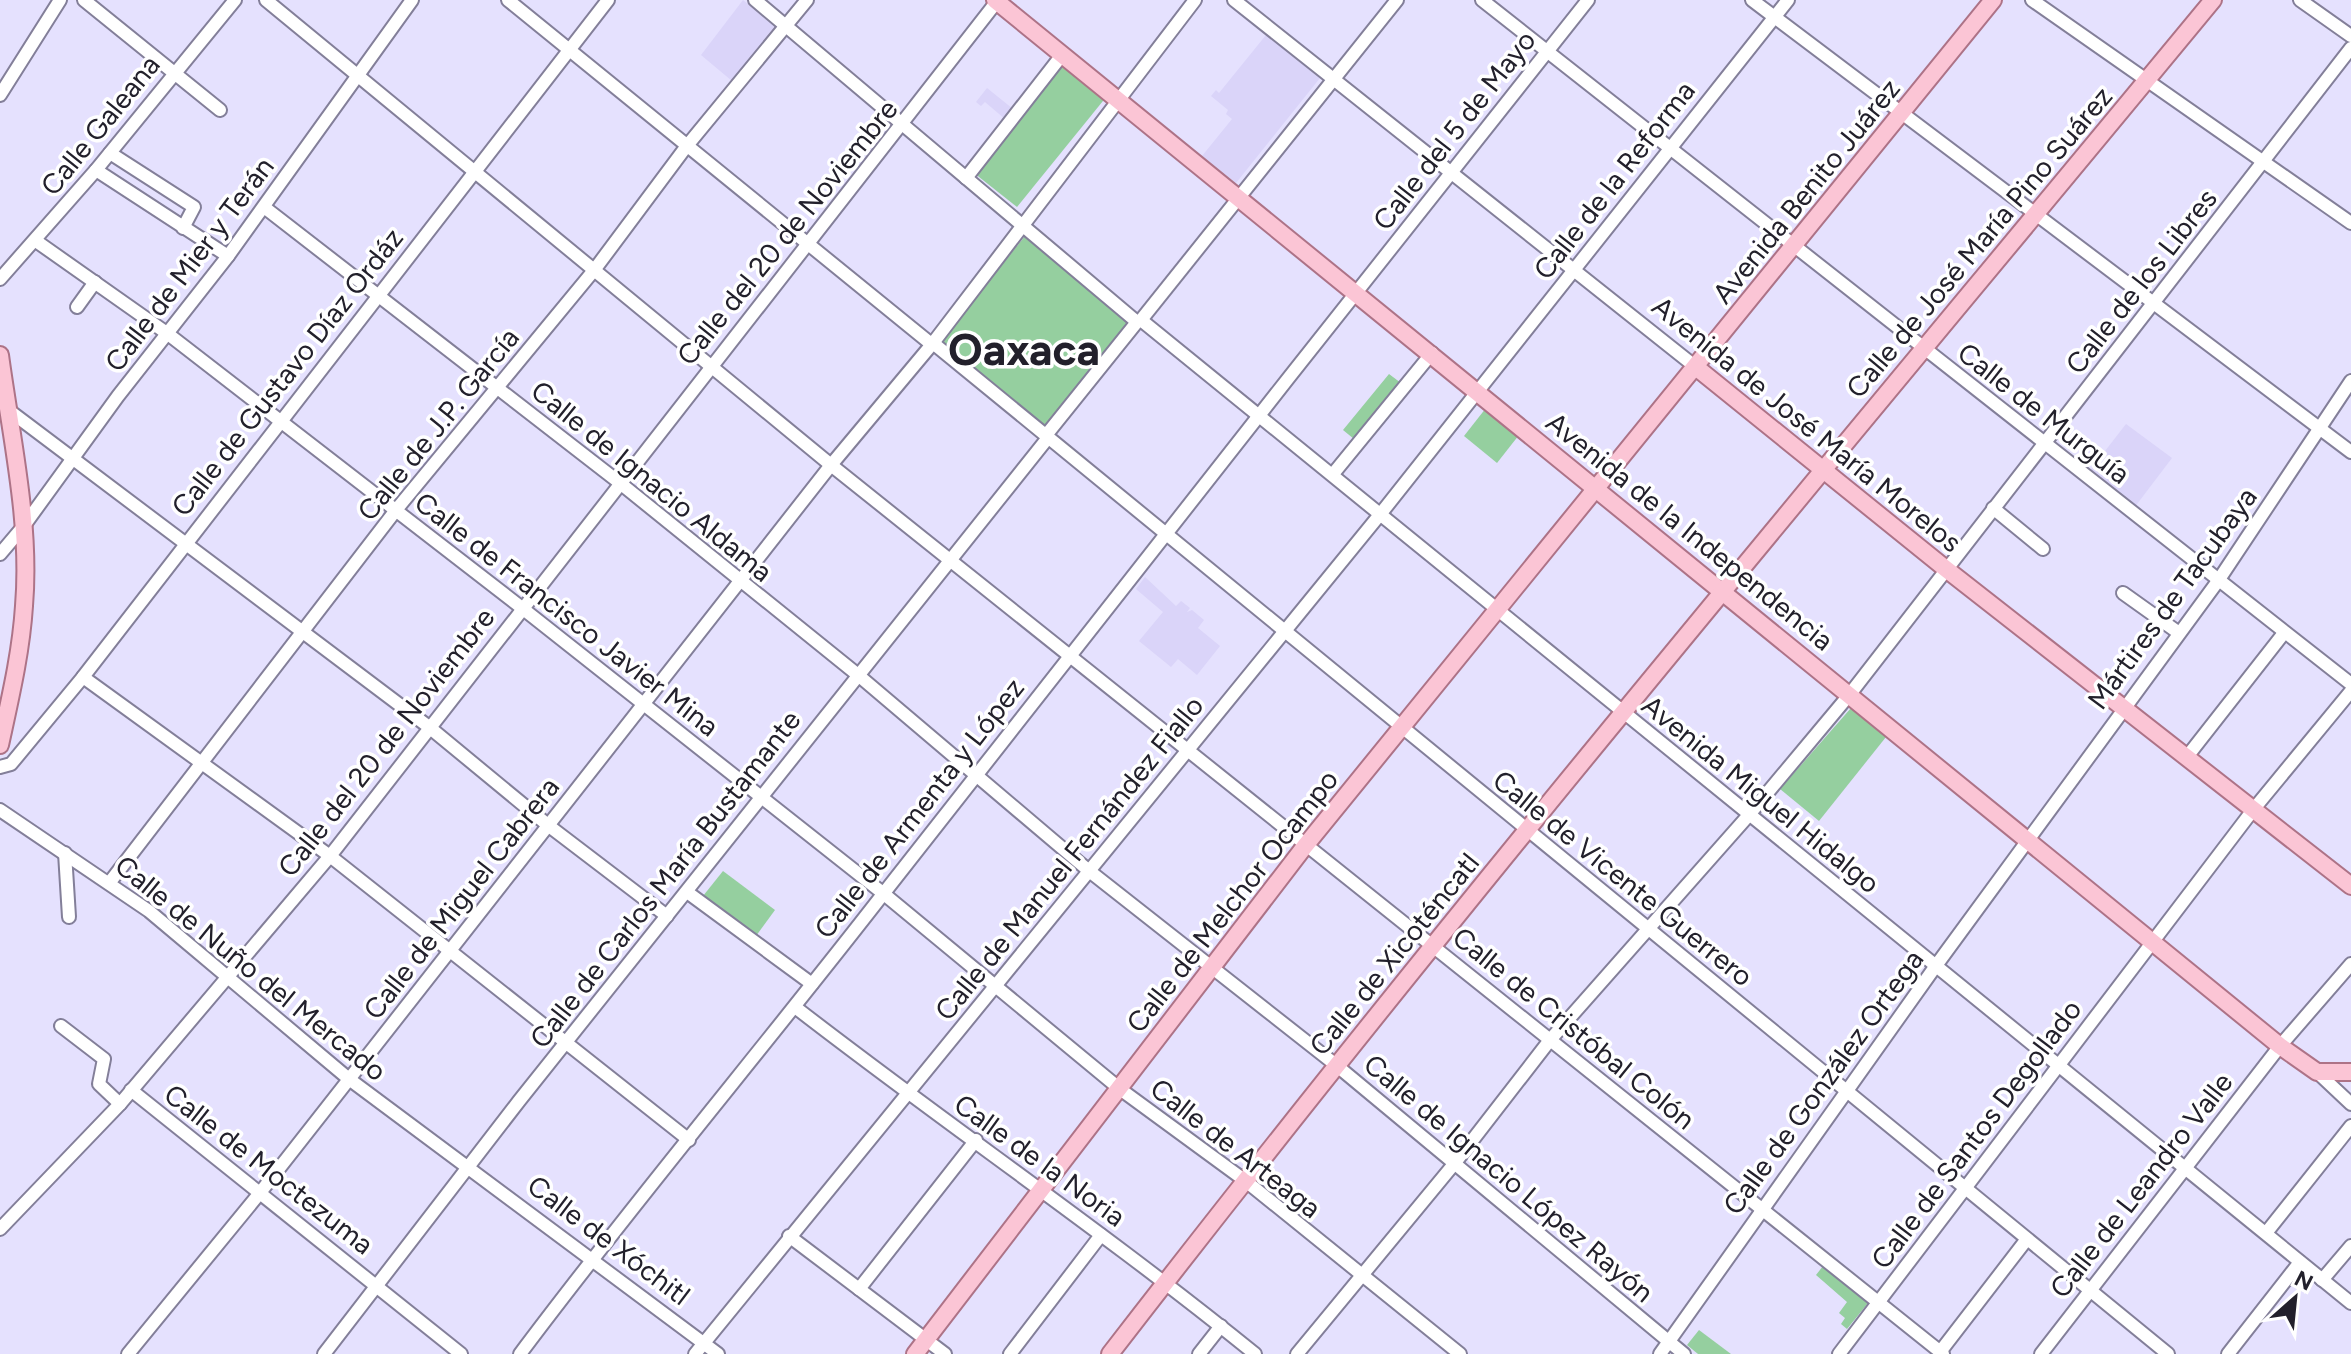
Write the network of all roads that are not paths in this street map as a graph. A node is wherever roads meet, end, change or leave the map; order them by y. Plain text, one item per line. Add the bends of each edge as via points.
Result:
1 (60, 0) edge
2 (84, 0) edge
3 (235, 0) edge
4 (266, 0) edge
5 (412, 0) edge
6 (508, 0) edge
7 (608, 0) edge
8 (755, 0) edge
9 (807, 0) edge
10 (1195, 0) edge
11 (1234, 0) edge
12 (1397, 0) edge
13 (1482, 0) edge
14 (1588, 0) edge
15 (1752, 0) edge
16 (1788, 0) edge
17 (1993, 0) edge
18 (2032, 0) edge
19 (2213, 0) edge
20 (2300, 0) edge
21 (997, 1) edge
22 (1774, 17) junction
23 (788, 26) junction
24 (2351, 36) edge
25 (2351, 48) edge
26 (569, 49) junction
27 (1547, 52) junction
28 (1062, 55) junction
29 (174, 72) junction
30 (359, 73) junction
31 (1333, 78) junction
32 (2146, 81) junction
33 (0, 95) edge
34 (1120, 101) junction
35 (220, 110) dead end
36 (1901, 112) junction
37 (904, 125) junction
38 (1670, 146) junction
39 (686, 147) junction
40 (110, 153) junction
41 (2264, 161) junction
42 (474, 168) junction
43 (96, 170) junction
44 (1452, 174) junction
45 (966, 178) junction
46 (1237, 197) junction
47 (264, 207) junction
48 (2035, 215) junction
49 (2351, 223) edge
50 (1023, 226) junction
51 (183, 228) junction
52 (36, 241) junction
53 (806, 244) junction
54 (1794, 247) junction
55 (228, 256) junction
56 (595, 269) junction
57 (1573, 270) junction
58 (0, 279) edge
59 (95, 282) junction
60 (1356, 291) junction
61 (377, 295) junction
62 (2154, 305) junction
63 (77, 307) dead end
64 (1139, 321) junction
65 (168, 334) junction
66 (932, 343) junction
67 (1924, 350) junction
68 (1432, 354) junction
69 (0, 355) edge
70 (712, 365) junction
71 (1697, 368) junction
72 (2351, 381) edge
73 (497, 388) junction
74 (1479, 392) junction
75 (4, 404) edge
76 (1260, 414) junction
77 (278, 422) junction
78 (2320, 427) junction
79 (1047, 436) junction
80 (2043, 444) junction
81 (2351, 452) edge
82 (74, 457) junction
83 (831, 465) junction
84 (1823, 471) junction
85 (1333, 474) junction
86 (620, 483) junction
87 (1596, 487) junction
88 (1993, 508) junction
89 (396, 510) junction
90 (1382, 512) junction
91 (23, 527) junction
92 (1164, 535) junction
93 (187, 543) junction
94 (2043, 549) dead end
95 (0, 554) edge
96 (952, 559) junction
97 (1946, 569) junction
98 (2218, 581) junction
99 (741, 583) junction
100 (1723, 591) junction
101 (2123, 593) dead end
102 (522, 608) junction
103 (1500, 610) junction
104 (1284, 630) junction
105 (2179, 633) junction
106 (2284, 633) junction
107 (304, 634) junction
108 (1069, 653) junction
109 (858, 675) junction
110 (83, 677) junction
111 (2351, 684) edge
112 (2351, 691) edge
113 (1850, 694) junction
114 (644, 706) junction
115 (2124, 707) junction
116 (1623, 712) junction
117 (429, 727) junction
118 (1401, 728) junction
119 (0, 745) edge
120 (1187, 751) junction
121 (2186, 758) junction
122 (202, 763) junction
123 (0, 767) edge
124 (975, 775) junction
125 (761, 796) junction
126 (0, 810) edge
127 (2253, 810) junction
128 (1748, 816) junction
129 (549, 826) junction
130 (1529, 831) junction
131 (2028, 840) junction
132 (1305, 846) junction
133 (65, 853) junction
134 (330, 856) junction
135 (1088, 870) junction
136 (110, 882) junction
137 (2351, 886) edge
138 (687, 892) junction
139 (884, 894) junction
140 (667, 916) junction
141 (69, 917) dead end
142 (1647, 929) junction
143 (2152, 944) junction
144 (1433, 946) junction
145 (448, 952) junction
146 (2351, 964) edge
147 (1211, 966) junction
148 (1935, 967) junction
149 (228, 975) junction
150 (812, 984) junction
151 (993, 986) junction
152 (795, 1007) junction
153 (61, 1026) dead end
154 (1550, 1040) junction
155 (565, 1044) junction
156 (2280, 1046) junction
157 (1336, 1065) junction
158 (2057, 1066) junction
159 (2317, 1072) junction
160 (2351, 1072) edge
161 (349, 1079) junction
162 (1120, 1089) junction
163 (131, 1090) junction
164 (1846, 1092) junction
165 (908, 1094) junction
166 (120, 1104) junction
167 (2351, 1104) edge
168 (2351, 1126) edge
169 (689, 1140) junction
170 (976, 1140) junction
171 (1454, 1164) junction
172 (2185, 1166) junction
173 (469, 1167) junction
174 (1247, 1182) junction
175 (1965, 1187) junction
176 (1043, 1190) junction
177 (259, 1194) junction
178 (1762, 1209) junction
179 (0, 1229) edge
180 (2266, 1233) junction
181 (1101, 1235) junction
182 (789, 1236) junction
183 (2027, 1239) junction
184 (2351, 1246) edge
185 (591, 1260) junction
186 (2300, 1262) junction
187 (1362, 1277) junction
188 (2322, 1280) junction
189 (1165, 1283) junction
190 (377, 1286) junction
191 (2090, 1288) junction
192 (859, 1289) junction
193 (1878, 1302) junction
194 (2351, 1303) edge
195 (1221, 1326) junction
196 (705, 1341) junction
197 (1669, 1342) junction
198 (920, 1347) edge
199 (1941, 1353) edge
200 (128, 1354) edge
201 (324, 1354) edge
202 (461, 1354) edge
203 (520, 1354) edge
204 (695, 1354) edge
205 (718, 1354) edge
206 (945, 1354) edge
207 (1010, 1354) edge
208 (1110, 1354) edge
209 (1199, 1354) edge
210 (1255, 1354) edge
211 (1297, 1354) edge
212 (1460, 1354) edge
213 (1660, 1354) edge
214 (1684, 1354) edge
215 (1839, 1354) edge
216 (2041, 1354) edge
217 (2168, 1354) edge
218 (2228, 1354) edge

1 - 33 street
2 - 29 street
3 - 29 street, Calle Galeana
4 - 30 street, Calle de Cristóbal Colón
5 - 30 street, Calle de Mier y Terán
6 - 26 street, Calle de Vicente Guerrero
7 - 26 street, Calle de Gustavo Díaz Ordáz
8 - 23 street
9 - 23 street, Calle de J.P. García
10 - 34 street, Calle de Miguel Cabrera
11 - 31 street, Avenida de José María Morelos
12 - 31 street, Calle de Carlos María Bustamante
13 - 27 street, Calle de Murguía
14 - 27 street, Calle del 5 de Mayo
15 - 22 street
16 - 22 street, Calle de la Reforma
17 - 36 main road, Avenida Benito Juárez
18 - 32 street
19 - 32 main road, Calle de José María Pino Suárez
20 - 24 street
21 - 28 main road, Avenida de la Independencia
21 - 37 street, Calle del 20 de Noviembre
22 - 36 street
22 - 38 street, Calle de la Reforma
23 - 37 street
23 - 39 street, Calle de J.P. García
25 - 41 street, Calle de los Libres
26 - 39 street, Calle de Vicente Guerrero
26 - 42 street, Calle de Gustavo Díaz Ordáz
27 - 38 street, Calle de Murguía
27 - 44 street, Calle del 5 de Mayo
28 - 34 main road, Avenida de la Independencia
28 - 45 street
29 - 35 street
29 - 40 street, Calle Galeana
30 - 42 street, Calle de Cristóbal Colón
30 - 47 street, Calle de Mier y Terán
31 - 44 street, Avenida de José María Morelos
31 - 46 street, Calle de Carlos María Bustamante
32 - 41 street
32 - 48 main road, Calle de José María Pino Suárez
34 - 46 main road, Avenida de la Independencia
34 - 50 street, Calle de Miguel Cabrera
36 - 48 street
36 - 54 main road, Avenida Benito Juárez
37 - 45 street
37 - 53 street, Calle del 20 de Noviembre
38 - 54 street, Calle de Murguía
38 - 57 street, Calle de la Reforma
39 - 53 street, Calle de Vicente Guerrero
39 - 56 street, Calle de J.P. García
40 - 43 street, Calle Galeana
40 - 51 street via 194,207
41 - 49 street
41 - 62 street, Calle de los Libres
42 - 56 street, Calle de Cristóbal Colón
42 - 61 street, Calle de Gustavo Díaz Ordáz
43 - 51 street
43 - 52 street, Calle Galeana
44 - 57 street, Avenida de José María Morelos
44 - 60 street, Calle del 5 de Mayo
45 - 50 street
46 - 60 main road, Avenida de la Independencia
46 - 64 street, Calle de Carlos María Bustamante
47 - 55 street, Calle de Mier y Terán
47 - 61 street, Calle de Ignacio Aldama
48 - 62 street
48 - 67 main road, Calle de José María Pino Suárez
50 - 64 street, Avenida Miguel Hidalgo
50 - 66 street, Calle de Miguel Cabrera
51 - 55 street
52 - 58 street, Calle Galeana
52 - 59 street, Calle de Francisco Javier Mina
53 - 66 street, Calle de Vicente Guerrero
53 - 70 street, Calle del 20 de Noviembre
54 - 67 street, Calle de Murguía
54 - 71 main road, Avenida Benito Juárez
55 - 65 street, Calle de Mier y Terán
56 - 70 street, Calle de Cristóbal Colón
56 - 73 street, Calle de J.P. García
57 - 71 street, Avenida de José María Morelos
57 - 74 street, Calle de la Reforma
59 - 63 street
59 - 65 street, Calle de Francisco Javier Mina
60 - 68 main road, Avenida de la Independencia
60 - 76 street, Calle de Armenta y López
61 - 73 street, Calle de Ignacio Aldama
61 - 77 street, Calle de Gustavo Díaz Ordáz
62 - 78 street
62 - 80 street, Calle de los Libres
64 - 76 street, Avenida Miguel Hidalgo
64 - 79 street, Calle de Carlos María Bustamante
65 - 77 street, Calle de Francisco Javier Mina
65 - 82 street, Calle de Mier y Terán
66 - 79 street, Calle de Vicente Guerrero
66 - 83 street, Calle de Miguel Cabrera
67 - 80 street, Calle de Murguía
67 - 84 main road, Calle de José María Pino Suárez
68 - 74 main road, Avenida de la Independencia
68 - 85 street
69 - 75 main road
70 - 83 street, Calle de Cristóbal Colón
70 - 86 street, Calle del 20 de Noviembre
71 - 84 main road, Avenida de José María Morelos
71 - 87 main road, Avenida Benito Juárez
72 - 78 street, Mártires de Tacubaya
73 - 86 street, Calle de Ignacio Aldama
73 - 89 street, Calle de J.P. García
74 - 87 main road, Avenida de la Independencia
74 - 90 street, Calle de Manuel Fernández Fiallo
75 - 82 street
75 - 91 main road
76 - 85 street, Avenida Miguel Hidalgo
76 - 92 street, Calle de Armenta y López
77 - 89 street, Calle de Francisco Javier Mina
77 - 93 street, Calle de Gustavo Díaz Ordáz
78 - 81 street
78 - 98 street, Mártires de Tacubaya
79 - 92 street, Calle de Vicente Guerrero
79 - 96 street, Calle de Carlos María Bustamante
80 - 88 street, Calle de los Libres
80 - 98 street, Calle de Murguía
82 - 91 street, Calle de Mier y Terán
82 - 93 street
83 - 96 street, Calle de Cristóbal Colón
83 - 99 street, Calle de Miguel Cabrera
84 - 97 main road, Avenida de José María Morelos
84 - 100 main road, Calle de José María Pino Suárez
85 - 90 street, Avenida Miguel Hidalgo
86 - 99 street, Calle de Ignacio Aldama
86 - 102 street, Calle del 20 de Noviembre
87 - 100 main road, Avenida de la Independencia
87 - 103 main road, Calle de Melchor Ocampo
88 - 94 street
88 - 97 street, Calle de los Libres
89 - 102 street, Calle de Francisco Javier Mina
89 - 107 street, Calle de J.P. García
90 - 103 street, Avenida Miguel Hidalgo
90 - 104 street, Calle de Manuel Fernández Fiallo
91 - 95 street, Calle de Mier y Terán
91 - 119 main road via 24,606
92 - 104 street, Calle de Vicente Guerrero
92 - 108 street, Calle de Armenta y López
93 - 107 street
93 - 110 street, Calle de Gustavo Díaz Ordáz
96 - 108 street, Calle de Cristóbal Colón
96 - 109 street, Calle de Carlos María Bustamante
97 - 113 street, Calle de los Libres
97 - 115 main road, Avenida de José María Morelos
98 - 105 street, Mártires de Tacubaya
98 - 106 street, Calle de Murguía
99 - 109 street, Calle de Ignacio Aldama
99 - 114 street, Calle de Miguel Cabrera
100 - 113 main road, Avenida de la Independencia
100 - 116 main road, Calle de Xicoténcatl
101 - 105 street
102 - 114 street, Calle de Francisco Javier Mina
102 - 117 street, Calle del 20 de Noviembre
103 - 116 street, Avenida Miguel Hidalgo
103 - 118 main road, Calle de Melchor Ocampo
104 - 118 street, Calle de Vicente Guerrero
104 - 120 street, Calle de Manuel Fernández Fiallo
105 - 115 street, Mártires de Tacubaya
106 - 111 street, Calle de Murguía
106 - 121 street
107 - 117 street
107 - 122 street, Calle de J.P. García
108 - 120 street, Calle de Cristóbal Colón
108 - 124 street, Calle de Armenta y López
109 - 124 street, Calle de Ignacio López Rayón
109 - 125 street, Calle de Carlos María Bustamante
110 - 122 street
110 - 123 street, Calle de Gustavo Díaz Ordáz via 11,764
112 - 127 street, Calle de Santos Degollado
113 - 128 street, Calle de los Libres
113 - 131 main road, Avenida de la Independencia
114 - 125 street, Calle de Francisco Javier Mina
114 - 129 street, Calle de Miguel Cabrera
115 - 121 main road, Avenida de José María Morelos
115 - 131 street, Mártires de Tacubaya
116 - 128 street, Avenida Miguel Hidalgo
116 - 130 main road, Calle de Xicoténcatl
117 - 129 street
117 - 134 street, Calle del 20 de Noviembre
118 - 130 street, Calle de Vicente Guerrero
118 - 132 main road, Calle de Melchor Ocampo
120 - 132 street, Calle de Cristóbal Colón
120 - 135 street, Calle de Manuel Fernández Fiallo
121 - 127 main road, Avenida de José María Morelos
122 - 134 street
122 - 136 street, Calle de J.P. García
124 - 135 street, Calle de Ignacio López Rayón
124 - 139 street, Calle de Armenta y López
125 - 138 street, Calle de Carlos María Bustamante
125 - 139 street, Calle de Arteaga
126 - 133 street, Calle de Nuño del Mercado
127 - 137 main road, Avenida de José María Morelos
127 - 143 street, Calle de Santos Degollado
128 - 142 street, Calle de los Libres
128 - 148 street, Avenida Miguel Hidalgo
129 - 140 street
129 - 145 street, Calle de Miguel Cabrera
130 - 142 street, Calle de Vicente Guerrero
130 - 144 main road, Calle de Xicoténcatl
131 - 143 main road, Avenida de la Independencia
131 - 148 street, Calle de González Ortega
132 - 144 street, Calle de Cristóbal Colón
132 - 147 main road, Calle de Melchor Ocampo
133 - 136 street, Calle de Nuño del Mercado
133 - 141 street
134 - 145 street
134 - 149 street, Calle del 20 de Noviembre
135 - 147 street, Calle de Ignacio López Rayón
135 - 151 street, Calle de Manuel Fernández Fiallo
136 - 149 street, Calle de Nuño del Mercado
138 - 140 street, Calle de Carlos María Bustamante
138 - 150 street
139 - 150 street, Calle de Armenta y López
139 - 151 street, Calle de Arteaga
140 - 155 street, Calle de Carlos María Bustamante
142 - 154 street, Calle de los Libres
142 - 164 street, Calle de Vicente Guerrero
143 - 156 main road, Avenida de la Independencia
143 - 158 street, Calle de Santos Degollado
144 - 154 street, Calle de Cristóbal Colón
144 - 157 main road, Calle de Xicoténcatl
145 - 155 street
145 - 161 street, Calle de Miguel Cabrera
146 - 156 street, Calle de Leandro Valle
147 - 157 street, Calle de Ignacio López Rayón
147 - 162 main road, Calle de Melchor Ocampo
148 - 158 street, Avenida Miguel Hidalgo
148 - 164 street, Calle de González Ortega
149 - 161 street, Calle de Nuño del Mercado
149 - 163 street, Calle del 20 de Noviembre
150 - 152 street, Calle de Armenta y López
151 - 162 street, Calle de Arteaga
151 - 165 street, Calle de Manuel Fernández Fiallo
152 - 165 street, Calle de la Noria
152 - 169 street, Calle de Armenta y López
153 - 166 street via 104,1059 99,1084
154 - 171 street, Calle de los Libres
154 - 178 street, Calle de Cristóbal Colón
155 - 169 street
155 - 173 street, Calle de Carlos María Bustamante
156 - 159 main road, Avenida de la Independencia
156 - 172 street, Calle de Leandro Valle
157 - 171 street, Calle de Ignacio López Rayón
157 - 174 main road, Calle de Xicoténcatl
158 - 172 street, Avenida Miguel Hidalgo
158 - 175 street, Calle de Santos Degollado
159 - 160 main road
159 - 167 street, Avenida de la Independencia
161 - 173 street, Calle de Nuño del Mercado
161 - 177 street, Calle de Miguel Cabrera
162 - 174 street, Calle de Arteaga
162 - 176 main road, Calle de Melchor Ocampo
163 - 166 street, Calle del 20 de Noviembre
163 - 177 street, Calle de Moctezuma
164 - 175 street, Calle de Vicente Guerrero
164 - 178 street, Calle de González Ortega
165 - 170 street, Calle de la Noria
165 - 182 street, Calle de Manuel Fernández Fiallo
166 - 179 street, Calle del 20 de Noviembre
168 - 180 street
169 - 185 street, Calle de Armenta y López
170 - 176 street, Calle de la Noria
170 - 192 street
171 - 187 street, Calle de los Libres
171 - 197 street, Calle de Ignacio López Rayón
172 - 180 street, Avenida Miguel Hidalgo
172 - 191 street, Calle de Leandro Valle
173 - 185 street, Calle de Xóchitl
173 - 190 street, Calle de Carlos María Bustamante
174 - 187 street, Calle de Arteaga
174 - 189 main road, Calle de Xicoténcatl
175 - 183 street, Calle de Vicente Guerrero
175 - 193 street, Calle de Santos Degollado
176 - 181 street, Calle de la Noria
176 - 198 main road, Calle de Melchor Ocampo
177 - 190 street, Calle de Moctezuma
177 - 200 street, Calle de Miguel Cabrera
178 - 193 street, Calle de Cristóbal Colón
178 - 197 street, Calle de González Ortega
180 - 186 street, Avenida Miguel Hidalgo
181 - 189 street, Calle de la Noria
181 - 207 street
182 - 192 street
182 - 196 street, Calle de Manuel Fernández Fiallo
183 - 191 street, Calle de Vicente Guerrero
183 - 199 street
184 - 188 street
185 - 196 street, Calle de Xóchitl
185 - 203 street, Calle de Armenta y López
186 - 188 street, Avenida Miguel Hidalgo
186 - 218 street
187 - 211 street, Calle de los Libres
187 - 212 street, Calle de Arteaga
188 - 194 street, Avenida Miguel Hidalgo
189 - 195 street, Calle de la Noria
189 - 208 main road, Calle de Xicoténcatl
190 - 201 street, Calle de Carlos María Bustamante
190 - 202 street, Calle de Moctezuma
191 - 216 street, Calle de Leandro Valle
191 - 217 street, Calle de Vicente Guerrero
192 - 198 street
193 - 199 street, Calle de Cristóbal Colón
193 - 215 street, Calle de Santos Degollado
195 - 209 street
195 - 210 street, Calle de la Noria
196 - 204 street, Calle de Manuel Fernández Fiallo
196 - 205 street, Calle de Xóchitl
197 - 213 street, Calle de González Ortega
197 - 214 street, Calle de Ignacio López Rayón
198 - 206 street

